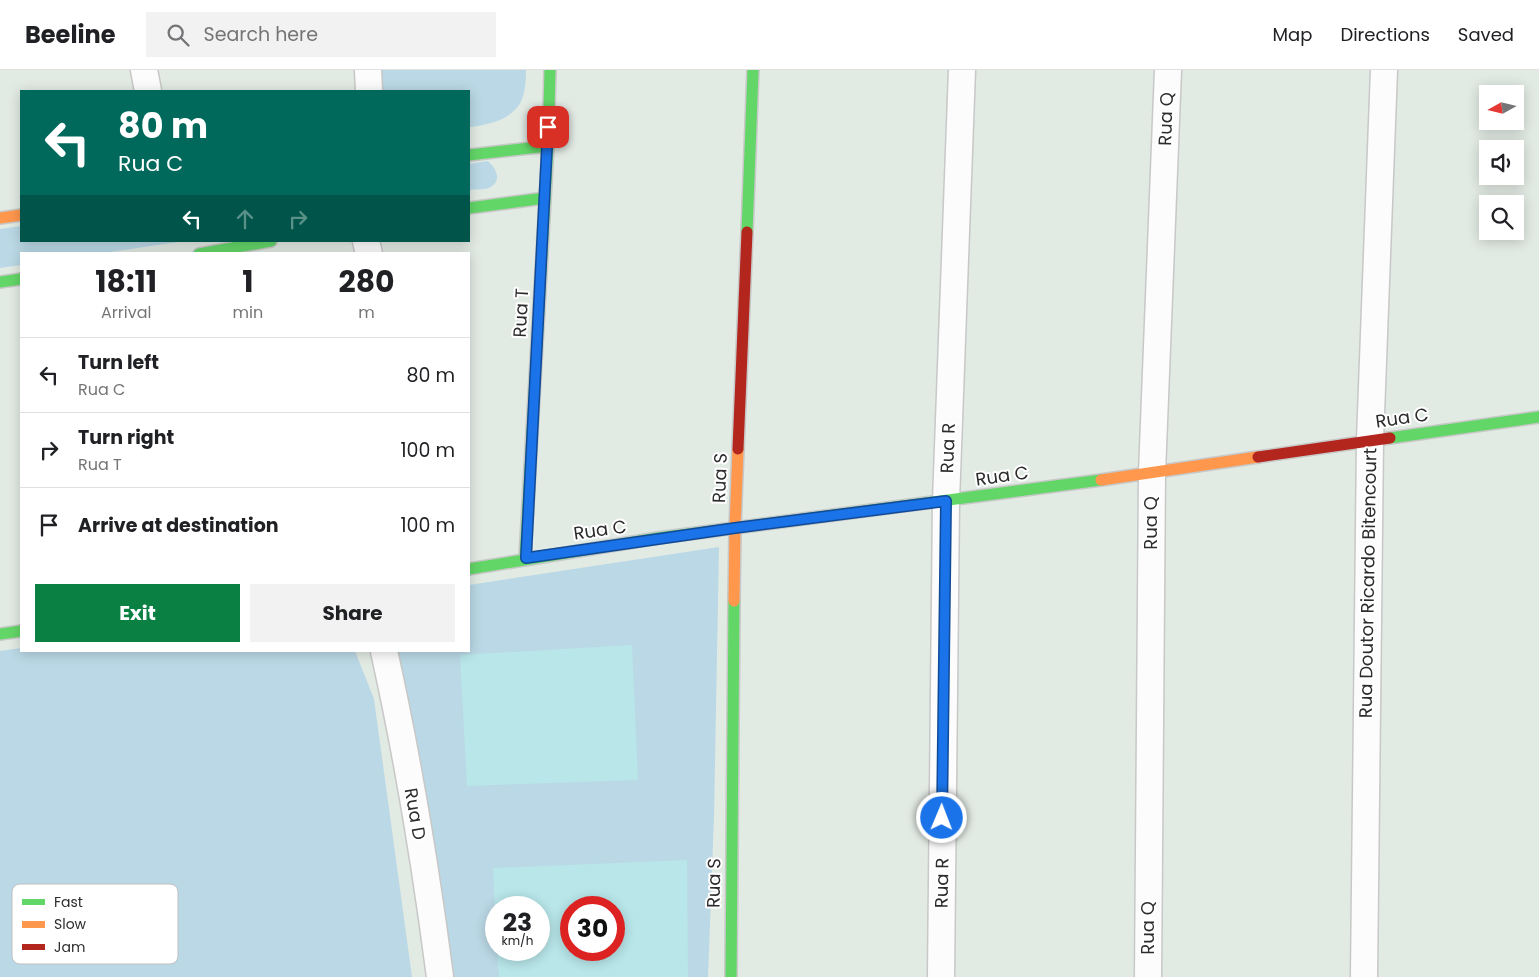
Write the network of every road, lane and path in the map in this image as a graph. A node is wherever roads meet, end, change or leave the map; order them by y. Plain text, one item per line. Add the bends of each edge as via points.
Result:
1 (144, 70) edge
2 (368, 70) edge
3 (550, 70) edge
4 (753, 70) edge
5 (962, 70) edge
6 (1168, 70) edge
7 (1384, 70) edge
8 (148, 90) edge
9 (369, 90) edge
10 (548, 146) junction
11 (470, 155) edge
12 (545, 198) junction
13 (470, 208) edge
14 (20, 215) edge
15 (0, 218) edge
16 (265, 242) edge
17 (210, 252) edge
18 (20, 279) edge
19 (0, 282) edge
20 (1539, 417) edge
21 (1370, 440) junction
22 (1152, 473) junction
23 (946, 501) junction
24 (735, 528) junction
25 (526, 558) junction
26 (470, 569) edge
27 (20, 631) edge
28 (0, 634) edge
29 (384, 652) edge
30 (440, 977) edge
31 (731, 977) edge
32 (941, 977) edge
33 (1148, 977) edge
34 (1364, 977) edge

1 - 8 street
2 - 9 street
3 - 10 street, Rua T
4 - 24 street, Rua S
5 - 23 street, Rua R
6 - 22 street, Rua Q
7 - 21 street, Rua Doutor Ricardo Bitencourt
10 - 11 street
10 - 12 street, Rua T
12 - 13 street
12 - 25 street, Rua T
14 - 15 street
16 - 17 street
18 - 19 street
20 - 21 street, Rua C
21 - 22 street, Rua C
21 - 34 street, Rua Doutor Ricardo Bitencourt
22 - 23 street, Rua C
22 - 33 street, Rua Q
23 - 24 street, Rua C
23 - 32 street, Rua R
24 - 25 street, Rua C
24 - 31 street, Rua S
25 - 26 street, Rua C
27 - 28 street
29 - 30 street, Rua D via 430,900

